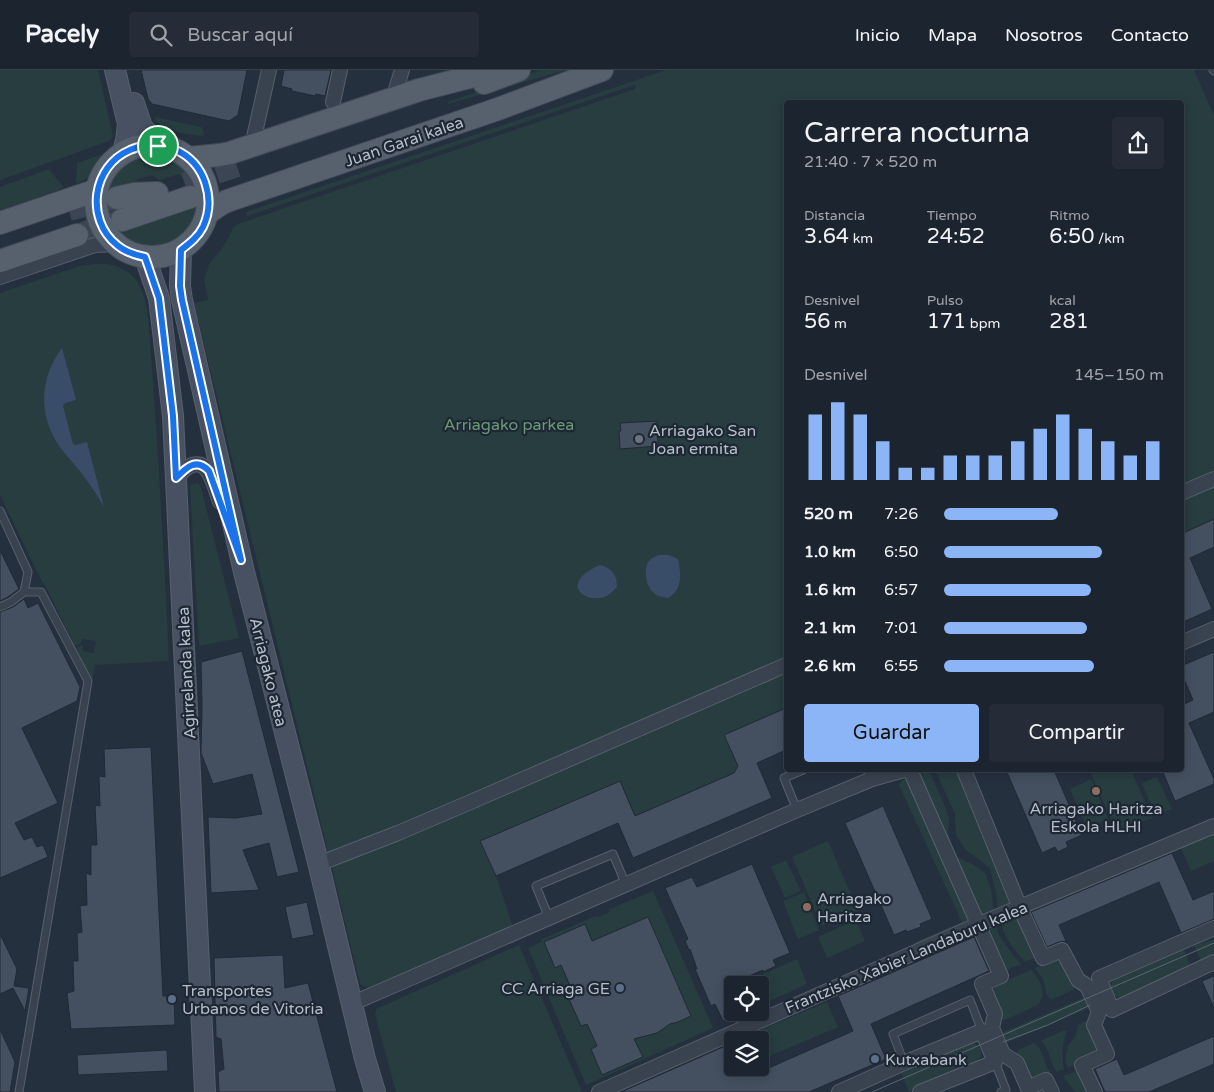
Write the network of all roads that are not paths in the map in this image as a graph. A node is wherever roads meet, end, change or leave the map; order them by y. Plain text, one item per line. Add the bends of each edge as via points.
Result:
1 (115, 70) edge
2 (126, 70) edge
3 (269, 70) edge
4 (340, 70) edge
5 (402, 70) edge
6 (497, 70) edge
7 (519, 70) edge
8 (592, 70) edge
9 (602, 70) edge
10 (392, 99) junction
11 (333, 102) dead end
12 (158, 146) junction
13 (252, 146) junction
14 (122, 154) junction
15 (189, 158) junction
16 (111, 199) junction
17 (0, 214) edge
18 (208, 214) junction
19 (73, 222) junction
20 (0, 223) edge
21 (0, 233) edge
22 (116, 244) junction
23 (0, 246) edge
24 (181, 250) junction
25 (145, 257) junction
26 (0, 261) edge
27 (0, 277) edge
28 (176, 478) junction
29 (1214, 479) edge
30 (1184, 492) edge
31 (0, 511) edge
32 (241, 560) junction
33 (24, 592) junction
34 (0, 607) edge
35 (1214, 629) edge
36 (1184, 642) edge
37 (784, 666) edge
38 (798, 772) edge
39 (890, 772) edge
40 (911, 772) edge
41 (965, 772) edge
42 (869, 775) edge
43 (797, 810) junction
44 (1214, 826) edge
45 (326, 861) dead end
46 (626, 885) junction
47 (1020, 908) junction
48 (549, 918) junction
49 (977, 925) junction
50 (1214, 928) edge
51 (1214, 962) edge
52 (352, 1003) junction
53 (982, 1031) junction
54 (995, 1062) junction
55 (904, 1063) junction
56 (19, 1092) edge
57 (205, 1092) edge
58 (375, 1092) edge
59 (599, 1092) edge
60 (839, 1092) edge
61 (920, 1092) edge
62 (1001, 1092) edge
63 (1052, 1092) edge
64 (1095, 1092) edge

1 - 14 main road via 128,124
2 - 12 main road via 142,128
3 - 13 street
4 - 11 street
5 - 10 street
6 - 10 main road
7 - 8 main road, Juan Garai kalea via 239,173
9 - 18 main road, Juan Garai kalea via 498,109 226,201
10 - 13 main road
12 - 14 main road via 140,147
12 - 15 main road via 178,151
13 - 15 main road via 219,155
14 - 16 main road via 109,166
15 - 18 main road via 206,183
16 - 16 main road via 134,194 176,191
16 - 17 street
16 - 20 main road
16 - 22 main road via 96,205 99,220
18 - 24 main road via 198,234
19 - 21 main road
19 - 23 main road
19 - 26 main road
22 - 25 main road
22 - 27 street via 95,246
24 - 25 main road via 164,256
24 - 32 main road, Arriagako atea via 182,300
25 - 28 main road, Agirrelanda kalea via 159,298 173,416
28 - 32 street via 188,466 204,466 209,471
28 - 57 main road, Agirrelanda kalea
29 - 30 street
31 - 33 lane via 28,572
32 - 52 main road, Arriagako atea
33 - 34 lane
33 - 56 lane via 41,592 88,682
35 - 36 street
37 - 45 street
38 - 43 lane via 784,778
39 - 42 street
40 - 49 street
41 - 47 street
42 - 43 street
43 - 46 street
44 - 47 street, Frantzisko Xabier Landaburu kalea
46 - 48 street
46 - 48 lane via 613,854 536,886
47 - 49 street, Frantzisko Xabier Landaburu kalea
47 - 64 street via 1043,958 1062,950 1078,980 1087,986 1099,1012 1094,1024 1106,1054 1082,1065
48 - 52 street
49 - 59 street, Frantzisko Xabier Landaburu kalea
49 - 63 street via 1001,976 982,984 996,1014 992,1028 1003,1054 1017,1063 1028,1088 1046,1080
50 - 51 street via 1099,978 1112,1010
52 - 58 main road, Arriagako atea
53 - 54 street
53 - 55 street
53 - 55 lane via 970,1000 893,1034
54 - 61 street
54 - 62 lane via 1006,1090
55 - 60 street

